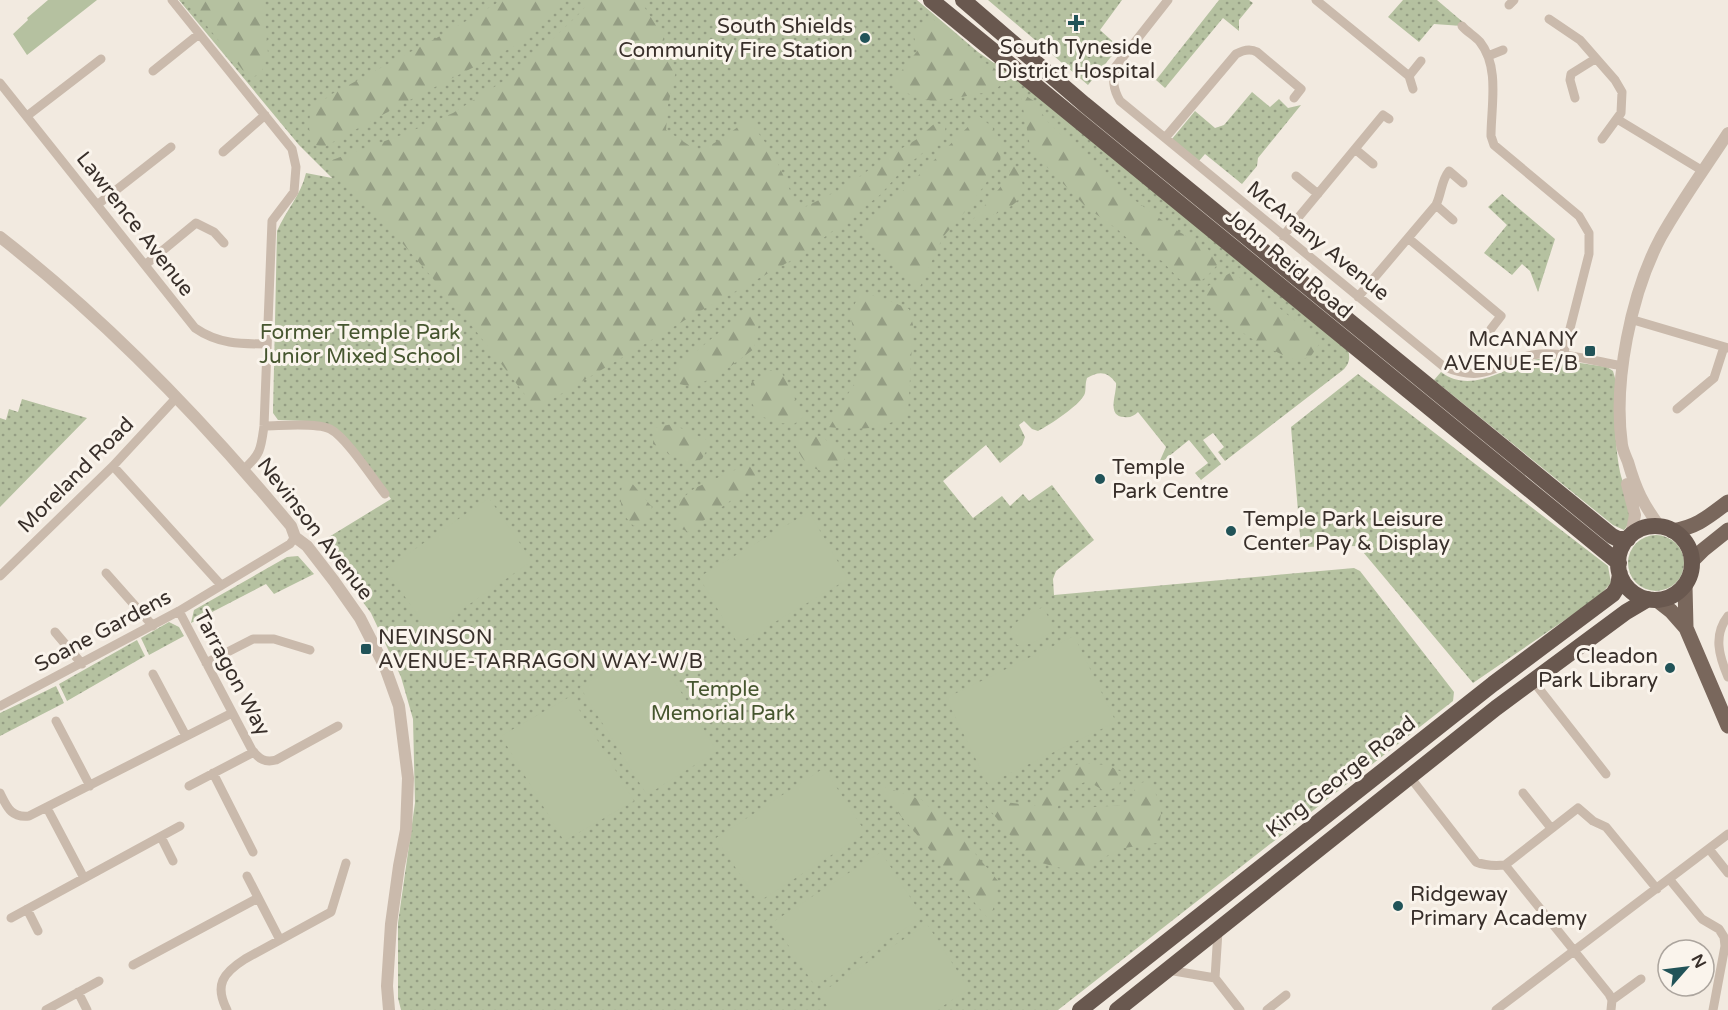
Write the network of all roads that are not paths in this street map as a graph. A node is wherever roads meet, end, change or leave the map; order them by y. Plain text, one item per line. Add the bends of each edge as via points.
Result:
1 (172, 0) edge
2 (931, 0) edge
3 (963, 0) edge
4 (1168, 0) edge
5 (1316, 0) edge
6 (1549, 19) dead end
7 (1462, 26) dead end
8 (200, 34) junction
9 (1503, 50) dead end
10 (1488, 56) junction
11 (102, 59) dead end
12 (1596, 59) junction
13 (1421, 61) dead end
14 (153, 71) dead end
15 (1409, 76) junction
16 (0, 83) edge
17 (1413, 89) dead end
18 (1294, 98) dead end
19 (1575, 98) dead end
20 (265, 115) junction
21 (27, 116) junction
22 (1617, 118) junction
23 (1389, 120) dead end
24 (1728, 133) edge
25 (1165, 138) junction
26 (1602, 139) dead end
27 (171, 147) dead end
28 (1355, 149) junction
29 (223, 152) dead end
30 (1373, 164) dead end
31 (1703, 171) junction
32 (1296, 176) dead end
33 (1463, 183) dead end
34 (1318, 194) junction
35 (1436, 205) junction
36 (98, 206) junction
37 (1453, 220) dead end
38 (1283, 236) junction
39 (0, 237) edge
40 (1408, 238) junction
41 (224, 243) dead end
42 (145, 265) junction
43 (1358, 297) junction
44 (1630, 319) junction
45 (1491, 329) dead end
46 (267, 344) junction
47 (1726, 348) edge
48 (1563, 356) junction
49 (1623, 366) junction
50 (176, 398) junction
51 (1677, 409) dead end
52 (264, 426) junction
53 (1622, 447) junction
54 (113, 466) junction
55 (244, 469) junction
56 (385, 494) dead end
57 (1728, 502) edge
58 (1666, 529) junction
59 (1728, 530) edge
60 (295, 537) junction
61 (1630, 537) junction
62 (1692, 561) junction
63 (1619, 569) junction
64 (106, 573) dead end
65 (0, 576) edge
66 (221, 585) junction
67 (1684, 586) junction
68 (1652, 600) junction
69 (179, 611) junction
70 (1728, 616) edge
71 (153, 626) junction
72 (1686, 628) junction
73 (55, 632) dead end
74 (310, 650) dead end
75 (206, 663) junction
76 (82, 664) junction
77 (153, 674) dead end
78 (1728, 677) edge
79 (1533, 681) junction
80 (0, 706) edge
81 (232, 713) junction
82 (56, 721) dead end
83 (338, 726) dead end
84 (1728, 726) edge
85 (186, 736) junction
86 (1416, 747) junction
87 (254, 752) junction
88 (1428, 763) junction
89 (213, 773) junction
90 (1606, 774) dead end
91 (1410, 777) junction
92 (90, 786) junction
93 (189, 786) dead end
94 (0, 793) edge
95 (1523, 793) dead end
96 (47, 808) junction
97 (180, 826) dead end
98 (1551, 828) junction
99 (1728, 834) edge
100 (161, 837) junction
101 (1709, 849) junction
102 (253, 852) dead end
103 (173, 861) dead end
104 (346, 863) dead end
105 (1505, 864) junction
106 (1728, 873) edge
107 (247, 876) dead end
108 (84, 878) junction
109 (1670, 880) junction
110 (1657, 889) junction
111 (258, 898) junction
112 (27, 909) junction
113 (1204, 913) junction
114 (11, 918) dead end
115 (38, 931) dead end
116 (1218, 931) junction
117 (280, 940) junction
118 (1575, 951) junction
119 (1154, 952) junction
120 (133, 964) dead end
121 (1168, 970) junction
122 (1215, 978) junction
123 (1641, 979) dead end
124 (99, 981) dead end
125 (78, 992) junction
126 (1286, 994) dead end
127 (1612, 1005) edge
128 (46, 1010) edge
129 (87, 1010) edge
130 (227, 1010) edge
131 (389, 1010) edge
132 (1080, 1010) edge
133 (1117, 1010) edge
134 (1240, 1010) edge
135 (1267, 1010) edge
136 (1496, 1010) edge
137 (1713, 1010) edge

1 - 8 street
2 - 63 highway, John Reid Road
3 - 61 highway, John Reid Road via 1084,104 1603,529 1618,539
4 - 25 street, McAnany Avenue via 1116,66 1113,81 1120,101
5 - 15 street
6 - 12 street via 1580,40
7 - 10 street via 1479,41
8 - 14 street
8 - 20 street
9 - 10 street
10 - 48 street via 1492,68 1494,145 1579,216 1589,233 1588,254
11 - 21 street
12 - 19 street via 1571,74
12 - 22 street via 1622,92 1623,104
13 - 15 street
15 - 17 street
16 - 21 street, Lawrence Avenue
18 - 25 street via 1301,89 1257,52 1242,51
20 - 29 street
20 - 46 street via 292,149 296,167 294,192 272,221
21 - 36 street, Lawrence Avenue
22 - 26 street
22 - 31 street
23 - 28 street via 1383,115
24 - 31 street
25 - 38 street, McAnany Avenue
27 - 36 street
28 - 30 street
28 - 34 street
31 - 44 street via 1661,237
32 - 34 street
33 - 35 street via 1449,171 1442,179
34 - 38 street
35 - 37 street
35 - 40 street
36 - 42 street, Lawrence Avenue
38 - 43 street, McAnany Avenue
39 - 50 street, Nevinson Avenue via 124,343
40 - 43 street
40 - 45 street via 1502,316
41 - 42 street via 214,232 196,223
42 - 46 street, Lawrence Avenue via 195,328 207,336 237,344
43 - 48 street, McAnany Avenue via 1443,366 1455,371 1490,372 1528,355
44 - 47 street
44 - 49 street
46 - 52 street
47 - 51 street via 1714,378
48 - 49 street, McAnany Avenue
49 - 53 street
50 - 54 street, Moreland Road
50 - 55 street, Nevinson Avenue
52 - 55 street via 257,458
52 - 56 street via 330,428
53 - 58 street via 1644,506
53 - 61 street via 1635,515
54 - 65 street, Moreland Road
54 - 66 street
55 - 60 street, Nevinson Avenue via 291,526
57 - 58 main road via 1700,524
58 - 61 highway via 1640,530
58 - 62 highway via 1682,538
59 - 62 main road
60 - 66 street, Soane Gardens via 290,544
60 - 131 street, Nevinson Avenue via 307,546 360,618 399,705 408,778 406,830 390,934
61 - 63 highway via 1623,546
62 - 67 highway
63 - 68 highway via 1631,591
63 - 86 highway, King George Road via 1613,594
64 - 71 street
66 - 69 street, Soane Gardens
67 - 68 highway via 1672,596
67 - 72 main road
68 - 72 main road
68 - 79 highway, King George Road via 1626,612
69 - 71 street, Soane Gardens
69 - 75 street, Tarragon Way
70 - 78 street via 1718,640
71 - 76 street, Soane Gardens
72 - 84 main road
73 - 76 street
74 - 75 street via 274,639 253,639
75 - 81 street, Tarragon Way
76 - 80 street, Soane Gardens
77 - 85 street
79 - 88 highway, King George Road
79 - 90 street
81 - 85 street
81 - 87 street, Tarragon Way
82 - 92 street
83 - 87 street, Tarragon Way via 276,760 268,762
85 - 92 street
86 - 88 highway
86 - 113 highway, King George Road
87 - 89 street, Tarragon Way
88 - 91 highway, King George Road
89 - 93 street, Tarragon Way
89 - 102 street
91 - 105 street via 1476,861 1494,866
91 - 116 highway, King George Road
92 - 96 street
94 - 96 street via 12,813 20,817
95 - 98 street
96 - 108 street
97 - 100 street
98 - 105 street
98 - 110 street via 1578,808 1606,827
99 - 101 street
100 - 103 street
100 - 108 street
101 - 106 street
101 - 109 street
104 - 117 street via 331,912
105 - 118 street
107 - 111 street
108 - 112 street
109 - 110 street
109 - 137 street via 1702,919 1719,929 1724,937
110 - 118 street
111 - 117 street
111 - 120 street
112 - 114 street
112 - 115 street
113 - 116 highway
113 - 119 highway, King George Road
116 - 121 highway, King George Road
116 - 122 street
117 - 130 street via 231,968 223,978 221,990
118 - 127 street
118 - 136 street
119 - 121 highway
119 - 132 highway, King George Road
121 - 122 street
121 - 133 highway, King George Road
122 - 134 street
123 - 127 street
124 - 125 street
125 - 128 street
125 - 129 street
126 - 135 street

